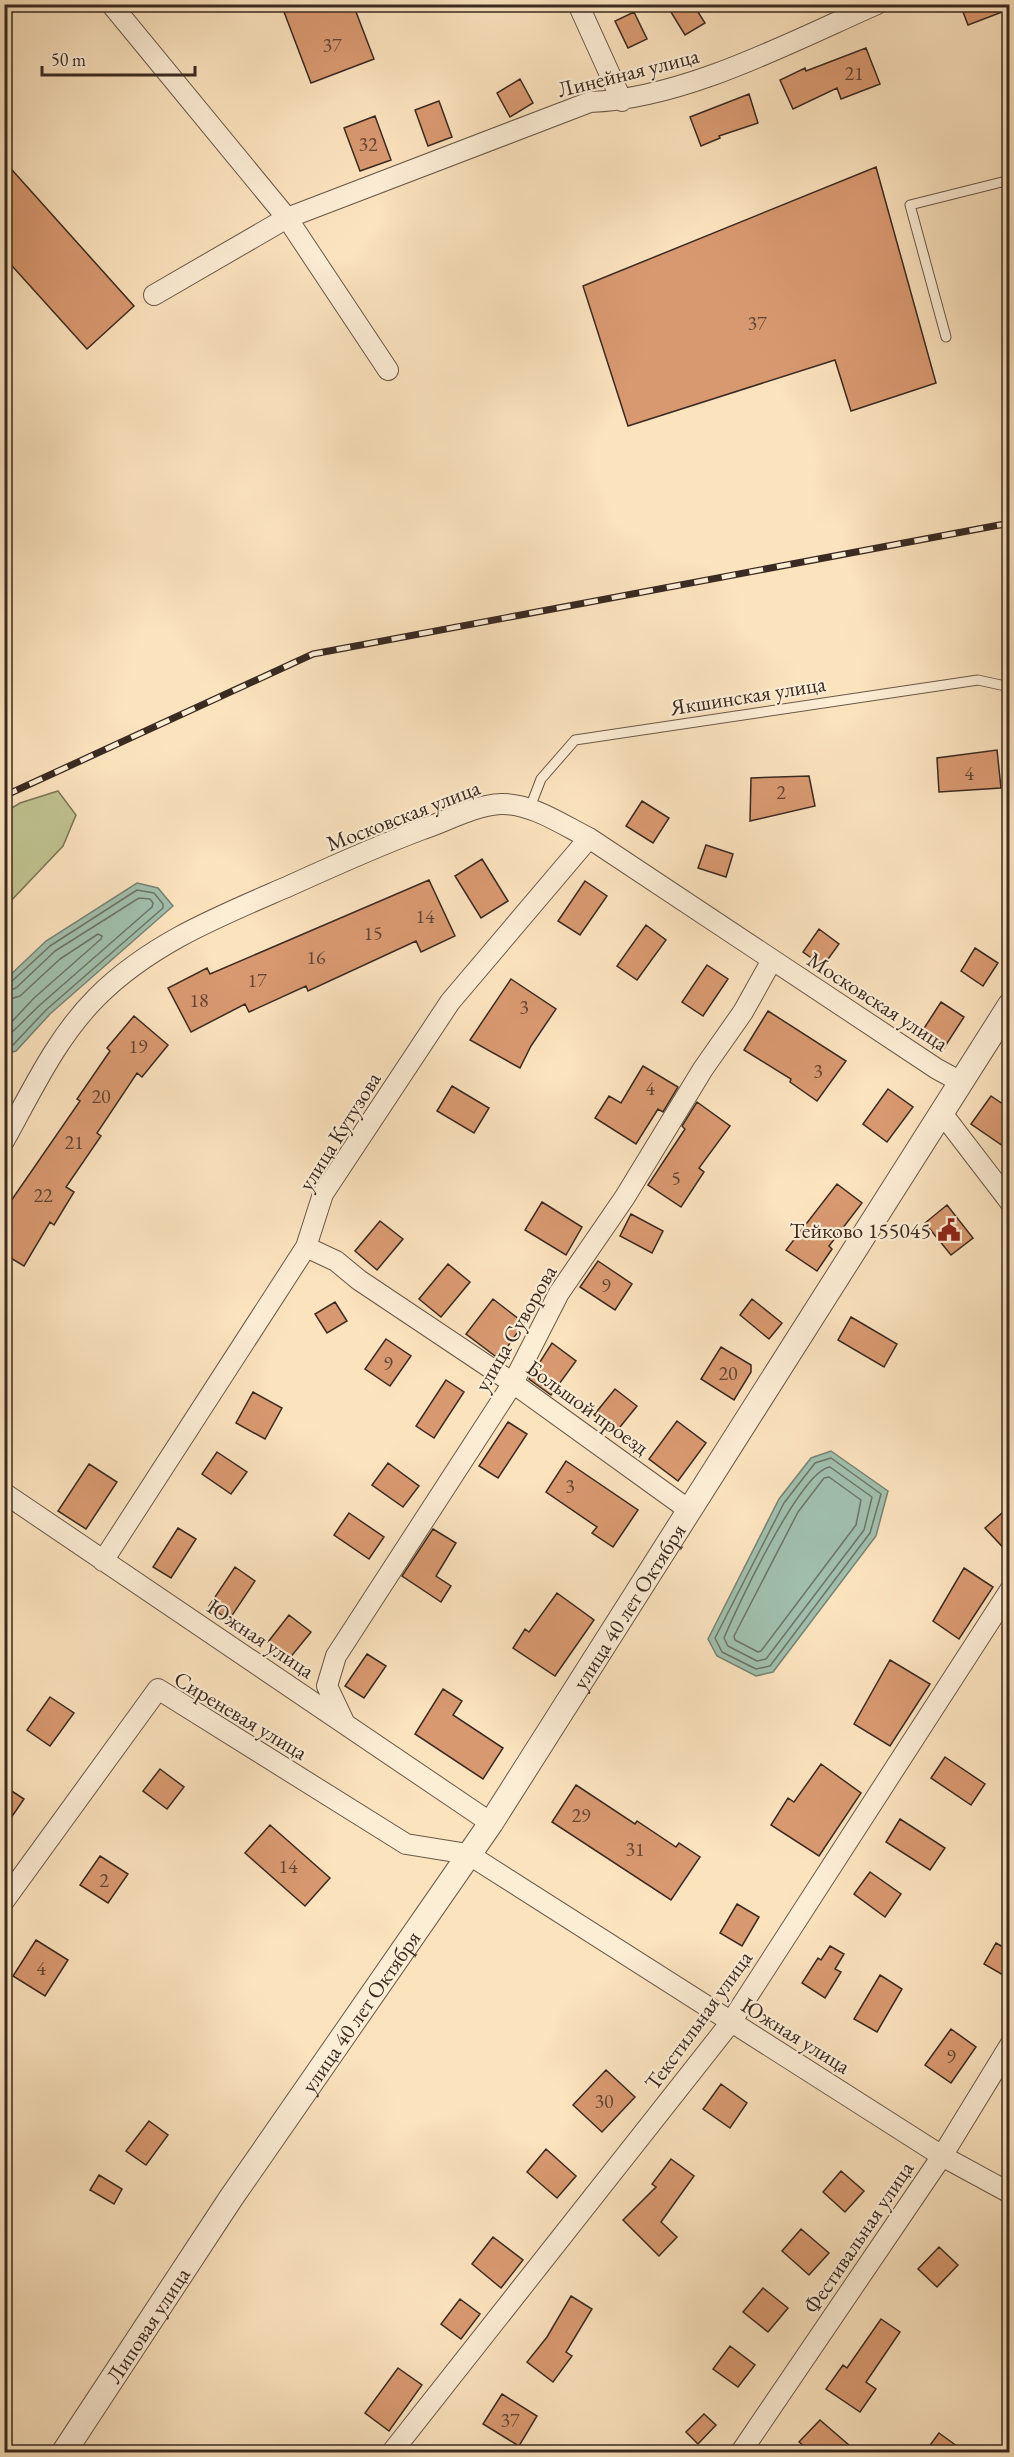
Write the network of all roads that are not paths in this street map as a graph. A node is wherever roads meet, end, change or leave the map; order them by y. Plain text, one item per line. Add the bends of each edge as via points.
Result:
1 (111, 4) edge
2 (578, 4) edge
3 (877, 4) edge
4 (622, 101) junction
5 (1010, 180) edge
6 (287, 218) junction
7 (154, 295) dead end
8 (946, 337) dead end
9 (388, 370) dead end
10 (1010, 687) edge
11 (529, 810) junction
12 (589, 838) junction
13 (772, 960) junction
14 (1010, 1005) edge
15 (961, 1082) junction
16 (941, 1112) junction
17 (4, 1142) edge
18 (1010, 1202) edge
19 (306, 1247) junction
20 (513, 1383) junction
21 (4, 1493) edge
22 (689, 1510) junction
23 (103, 1561) junction
24 (1010, 1590) edge
25 (345, 1724) junction
26 (491, 1823) junction
27 (468, 1854) junction
28 (4, 1901) edge
29 (731, 2022) junction
30 (1010, 2045) edge
31 (942, 2156) junction
32 (1010, 2193) edge
33 (231, 2198) joint
34 (64, 2452) edge
35 (392, 2452) edge
36 (741, 2452) edge

1 - 6 street
2 - 4 street
3 - 4 street, Линейная улица via 718,74
4 - 6 street, Линейная улица via 590,102
5 - 8 lane via 910,205
6 - 7 street, Линейная улица
6 - 9 street
10 - 11 lane, Якшинская улица via 978,680 575,740 541,779
11 - 12 street, Московская улица
11 - 17 street, Московская улица via 501,804 393,841 193,927 157,949 123,974 74,1021
12 - 13 street, Московская улица
12 - 19 street, улица Кутузова via 450,1002 322,1194
13 - 15 street, Московская улица
13 - 20 street, улица Суворова via 625,1197 559,1293
14 - 15 street, улица 40 лет Октября
15 - 16 street, улица 40 лет Октября
16 - 18 street
16 - 22 street, улица 40 лет Октября
19 - 20 street, Большой проезд via 336,1261 358,1280
19 - 23 street, улица Кутузова
20 - 22 street, Большой проезд
20 - 25 street, улица Суворова via 336,1656 327,1686
21 - 23 street, Южная улица
22 - 26 street, улица 40 лет Октября
23 - 25 street, Южная улица
24 - 29 street, Текстильная улица
25 - 26 street, Южная улица
26 - 27 street, улица 40 лет Октября
27 - 28 street, Сиреневая улица via 406,1844 158,1689
27 - 29 street, Южная улица
27 - 33 street, улица 40 лет Октября
29 - 31 street, Южная улица
29 - 35 street, Текстильная улица
30 - 31 street, Фестивальная улица
31 - 32 street, Южная улица
31 - 36 street, Фестивальная улица
33 - 34 street, Липовая улица

